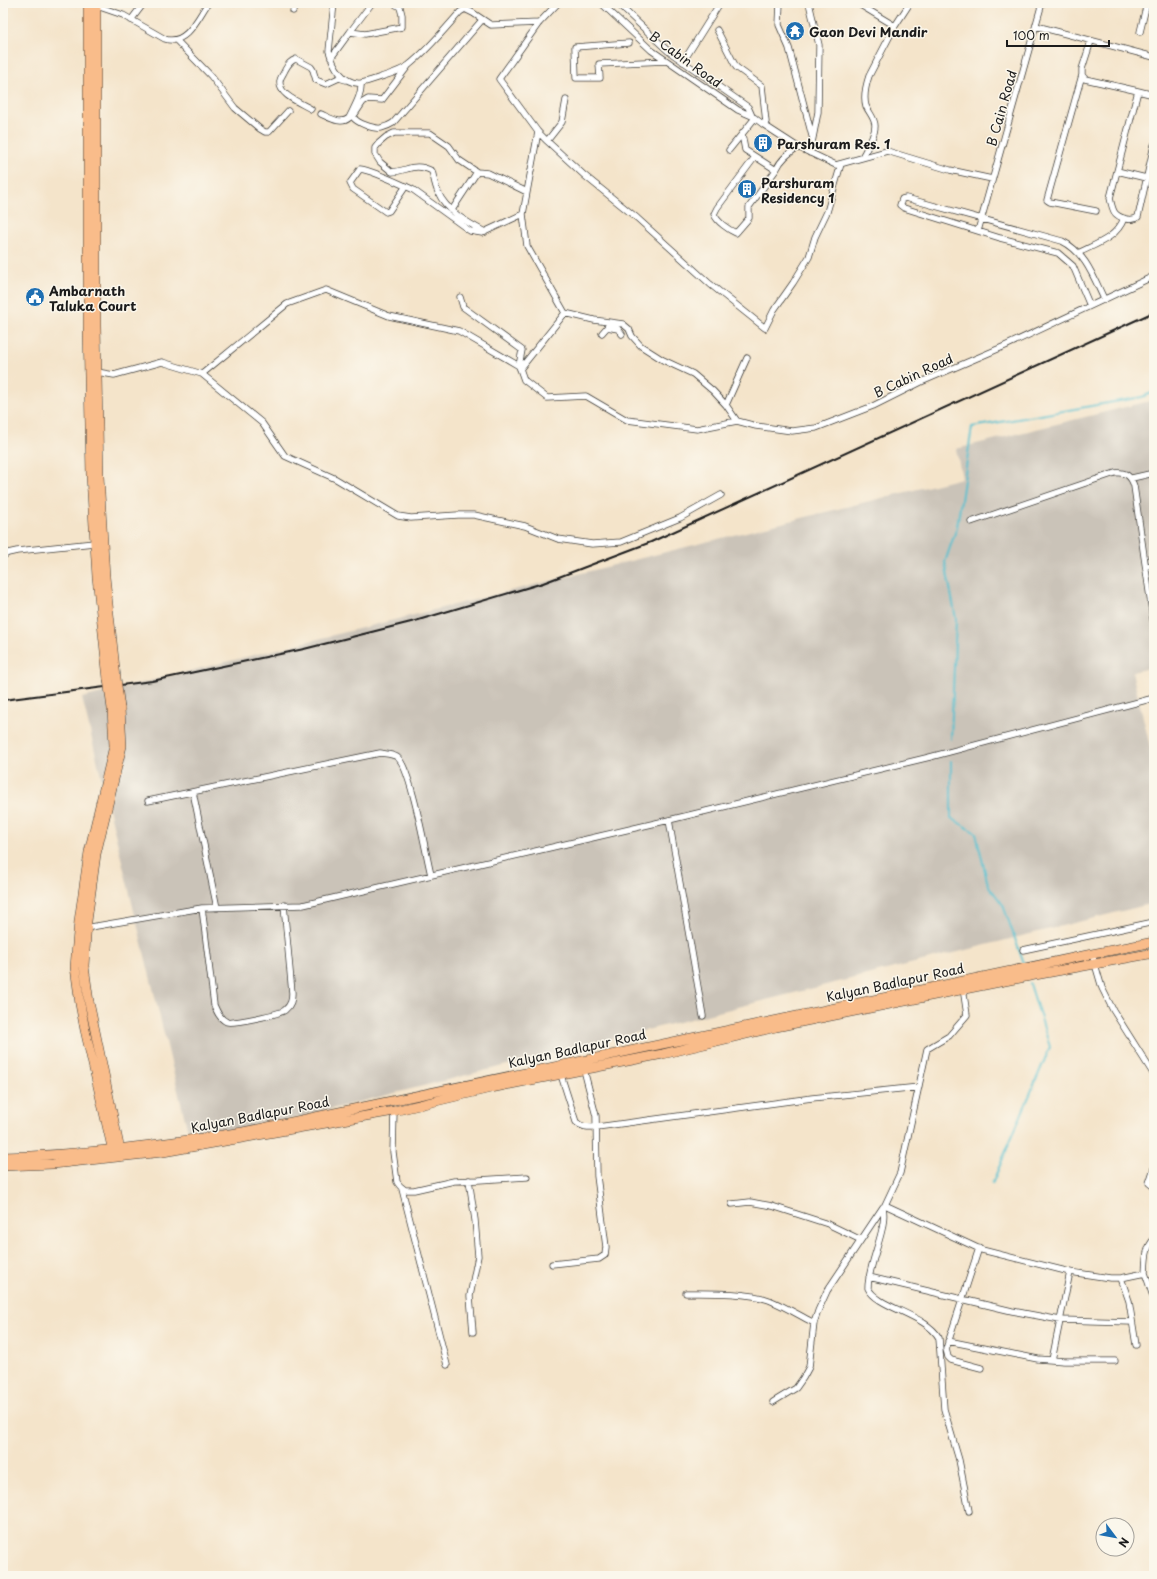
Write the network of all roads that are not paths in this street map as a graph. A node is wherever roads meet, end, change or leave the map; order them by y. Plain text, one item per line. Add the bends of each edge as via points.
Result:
1 (144, 3) edge
2 (208, 3) edge
3 (295, 3) edge
4 (334, 3) edge
5 (372, 3) edge
6 (558, 3) edge
7 (601, 3) edge
8 (617, 3) edge
9 (720, 3) edge
10 (780, 3) edge
11 (809, 3) edge
12 (857, 3) edge
13 (910, 3) edge
14 (1042, 3) edge
15 (1146, 3) edge
16 (92, 4) edge
17 (396, 4) edge
18 (292, 10) dead end
19 (131, 20) junction
20 (482, 20) junction
21 (538, 23) junction
22 (896, 26) junction
23 (1036, 26) junction
24 (717, 30) dead end
25 (350, 32) junction
26 (1140, 32) dead end
27 (176, 40) junction
28 (1091, 41) junction
29 (629, 43) dead end
30 (1154, 57) edge
31 (331, 58) junction
32 (666, 62) junction
33 (683, 62) junction
34 (408, 66) junction
35 (1082, 76) junction
36 (346, 80) junction
37 (361, 83) junction
38 (1138, 91) junction
39 (1154, 94) edge
40 (566, 100) dead end
41 (311, 109) dead end
42 (288, 111) dead end
43 (321, 114) dead end
44 (754, 117) junction
45 (764, 125) junction
46 (538, 132) junction
47 (742, 134) junction
48 (813, 139) junction
49 (547, 141) junction
50 (1154, 145) edge
51 (798, 147) junction
52 (729, 150) dead end
53 (810, 152) junction
54 (756, 157) junction
55 (862, 157) junction
56 (838, 165) junction
57 (776, 170) junction
58 (1117, 171) junction
59 (477, 172) junction
60 (1146, 178) junction
61 (992, 179) junction
62 (406, 186) junction
63 (527, 192) junction
64 (452, 210) junction
65 (1096, 211) dead end
66 (523, 214) junction
67 (1124, 218) junction
68 (981, 219) junction
69 (978, 231) junction
70 (484, 232) junction
71 (1078, 253) junction
72 (1154, 276) edge
73 (460, 297) dead end
74 (1104, 299) junction
75 (1090, 306) junction
76 (565, 313) junction
77 (612, 322) junction
78 (607, 328) junction
79 (602, 333) dead end
80 (622, 334) dead end
81 (747, 358) dead end
82 (520, 368) junction
83 (93, 372) junction
84 (202, 374) junction
85 (726, 405) junction
86 (737, 421) junction
87 (1154, 473) edge
88 (1132, 478) junction
89 (721, 495) dead end
90 (970, 522) dead end
91 (94, 543) junction
92 (3, 556) edge
93 (1154, 565) edge
94 (1146, 566) junction
95 (1154, 626) edge
96 (112, 678) junction
97 (1154, 698) edge
98 (193, 792) junction
99 (148, 801) dead end
100 (669, 820) junction
101 (431, 875) junction
102 (284, 905) junction
103 (202, 908) junction
104 (217, 908) junction
105 (1154, 922) edge
106 (82, 928) junction
107 (1154, 942) edge
108 (1023, 950) dead end
109 (1154, 953) edge
110 (1092, 954) junction
111 (1094, 964) junction
112 (1034, 971) junction
113 (962, 986) junction
114 (821, 1014) junction
115 (703, 1016) dead end
116 (636, 1049) junction
117 (639, 1059) junction
118 (560, 1070) junction
119 (584, 1070) junction
120 (1154, 1074) edge
121 (919, 1088) junction
122 (394, 1111) junction
123 (354, 1114) junction
124 (597, 1127) junction
125 (117, 1153) junction
126 (3, 1157) edge
127 (3, 1166) edge
128 (1154, 1168) edge
129 (527, 1177) dead end
130 (469, 1180) junction
131 (1154, 1187) edge
132 (402, 1189) junction
133 (732, 1204) dead end
134 (884, 1206) junction
135 (1154, 1239) edge
136 (861, 1240) junction
137 (979, 1248) junction
138 (552, 1264) dead end
139 (1070, 1272) junction
140 (1145, 1273) junction
141 (869, 1277) junction
142 (1121, 1278) junction
143 (686, 1293) dead end
144 (963, 1299) junction
145 (1154, 1300) edge
146 (1060, 1320) junction
147 (1132, 1322) junction
148 (814, 1323) junction
149 (473, 1332) dead end
150 (948, 1341) junction
151 (1136, 1345) dead end
152 (1052, 1360) junction
153 (1115, 1361) dead end
154 (447, 1365) dead end
155 (981, 1368) dead end
156 (773, 1402) dead end
157 (968, 1511) dead end

1 - 19 street
2 - 27 street via 194,24
3 - 18 street
4 - 31 street via 329,43
5 - 25 street
6 - 21 street
7 - 32 street, B Cabin Road
8 - 33 street
9 - 33 street
10 - 48 street via 779,24 789,48
11 - 48 street via 819,45 818,112
12 - 22 street
13 - 22 street
14 - 23 street, B Cain Road
15 - 26 street
16 - 19 street
16 - 83 main road
17 - 25 street via 400,7 402,26 364,34
19 - 27 street via 164,39
20 - 21 street via 495,26
20 - 34 street via 468,10 460,12
20 - 34 street via 394,123 374,128 355,120 353,117 362,102 382,100
21 - 46 street via 499,79
22 - 55 street via 866,84 866,106 875,126
23 - 28 street
23 - 61 street, B Cain Road
24 - 45 street via 736,67 762,86 766,122
25 - 31 street
27 - 42 street via 211,76 235,108 260,129 269,132
28 - 30 street
28 - 35 street
29 - 32 street via 575,47 576,78 600,78 600,64
31 - 36 street
32 - 44 street, B Cabin Road via 738,110
33 - 44 street via 748,107
34 - 37 street
35 - 38 street via 1085,79
35 - 65 street via 1047,200
36 - 37 street
36 - 41 street via 339,78 326,84 321,83 316,80 311,67 296,59 292,60 280,80 281,87 286,94
37 - 43 street via 360,95 349,118 338,121
38 - 39 street
38 - 58 street
40 - 49 street via 562,122
44 - 45 street, B Cabin Road
44 - 47 street
45 - 51 street, B Cabin Road
46 - 49 street
46 - 63 street
47 - 52 street
47 - 54 street via 744,148
48 - 53 street
49 - 56 street via 710,284 765,328 809,257 827,212
50 - 60 street
51 - 53 street, B Cabin Road
51 - 57 street via 785,156
53 - 56 street, B Cabin Road
54 - 57 street
54 - 57 street via 714,214 716,219 732,231 739,231 749,218 749,207
55 - 56 street
55 - 61 street via 887,151 950,170
58 - 60 street
58 - 67 street via 1110,198 1112,210 1117,216
59 - 63 street via 488,173
59 - 64 street
59 - 64 street via 459,160 449,146 430,133 394,133 386,137 376,148 375,154 380,162 392,172 416,166 432,171 438,193
60 - 67 street via 1138,217 1135,220
61 - 68 street, B Cain Road
62 - 62 street via 386,212 350,186 360,169
62 - 70 street via 470,231
63 - 66 street
64 - 70 street via 459,218
66 - 70 street
66 - 76 street via 527,246
67 - 71 street via 1115,233
68 - 69 street, B Cain Road
68 - 69 street via 906,198 900,203 904,208
68 - 71 street via 1068,243
69 - 75 street via 1058,252 1073,266
71 - 74 street
72 - 74 street, B Cabin Road
73 - 82 street via 463,308 522,350
74 - 75 street, B Cabin Road
75 - 86 street, B Cabin Road via 873,406 816,428 792,431
76 - 77 street
76 - 82 street
77 - 78 street
77 - 85 street via 623,324 641,346 693,374
78 - 79 street
78 - 80 street via 618,330
81 - 85 street
82 - 84 street via 459,331 390,316 326,290 287,304
82 - 86 street via 524,380 547,398 586,396 627,420 697,429
83 - 84 street via 114,375 162,362
83 - 91 main road via 91,476
83 - 96 main road
84 - 89 street via 262,423 285,456 336,479 398,516 474,516 525,526 558,539 592,544 621,542 680,518
85 - 86 street
87 - 88 street
88 - 90 street via 1128,474 1115,472
88 - 94 street
91 - 92 street via 16,551
91 - 96 main road
93 - 94 street
94 - 95 street
96 - 106 main road, bridge via 122,733 122,752 96,854
97 - 100 street via 930,757
98 - 99 street
98 - 101 street via 380,753 389,754 403,764 409,780
98 - 104 street
100 - 101 street
100 - 115 street
101 - 102 street via 303,905
102 - 103 street via 292,993 290,1005 276,1013 232,1023 222,1019 214,1005
102 - 104 street
103 - 104 street
103 - 106 street
105 - 108 street
106 - 125 main road via 88,1002
107 - 110 main road, Kalyan Badlapur Road
109 - 111 main road, Kalyan Badlapur Road
110 - 111 street
110 - 112 main road, Kalyan Badlapur Road
111 - 112 main road, Kalyan Badlapur Road
111 - 120 street via 1113,1010
112 - 113 main road, Kalyan Badlapur Road
113 - 114 main road, Kalyan Badlapur Road
113 - 121 street via 967,1015 949,1036 927,1049
114 - 116 main road, Kalyan Badlapur Road
114 - 117 main road, Kalyan Badlapur Road
116 - 117 main road
116 - 118 main road, Kalyan Badlapur Road
117 - 119 main road, Kalyan Badlapur Road
118 - 119 main road, Kalyan Badlapur Road
118 - 122 main road, Kalyan Badlapur Road
118 - 123 main road, Kalyan Badlapur Road
118 - 124 street via 576,1122 582,1126
119 - 124 street via 594,1102
121 - 124 street via 812,1098
121 - 134 street via 900,1173
122 - 123 main road, Kalyan Badlapur Road
122 - 132 street via 393,1152 397,1182
123 - 125 main road, Kalyan Badlapur Road
124 - 138 street via 596,1176 606,1253 599,1259
125 - 126 main road, Kalyan Badlapur Road
125 - 127 main road, Kalyan Badlapur Road via 53,1164
128 - 131 street via 1149,1183
129 - 130 street
130 - 132 street via 414,1190
130 - 149 street via 476,1220 478,1256 470,1296
132 - 154 street
133 - 136 street via 750,1202 772,1206 828,1224
134 - 136 street
134 - 137 street
134 - 141 street via 884,1220
135 - 140 street via 1146,1253
136 - 148 street via 827,1291
137 - 139 street
137 - 144 street
139 - 142 street
139 - 146 street
140 - 142 street
140 - 145 street
141 - 144 street
141 - 157 street via 868,1288 879,1299 928,1326 939,1338 944,1409 959,1460
142 - 147 street
143 - 148 street via 718,1293 769,1300
144 - 146 street
144 - 150 street
146 - 147 street
146 - 152 street
147 - 151 street
148 - 156 street via 809,1367 796,1388
150 - 152 street
150 - 155 street via 948,1357
152 - 153 street

